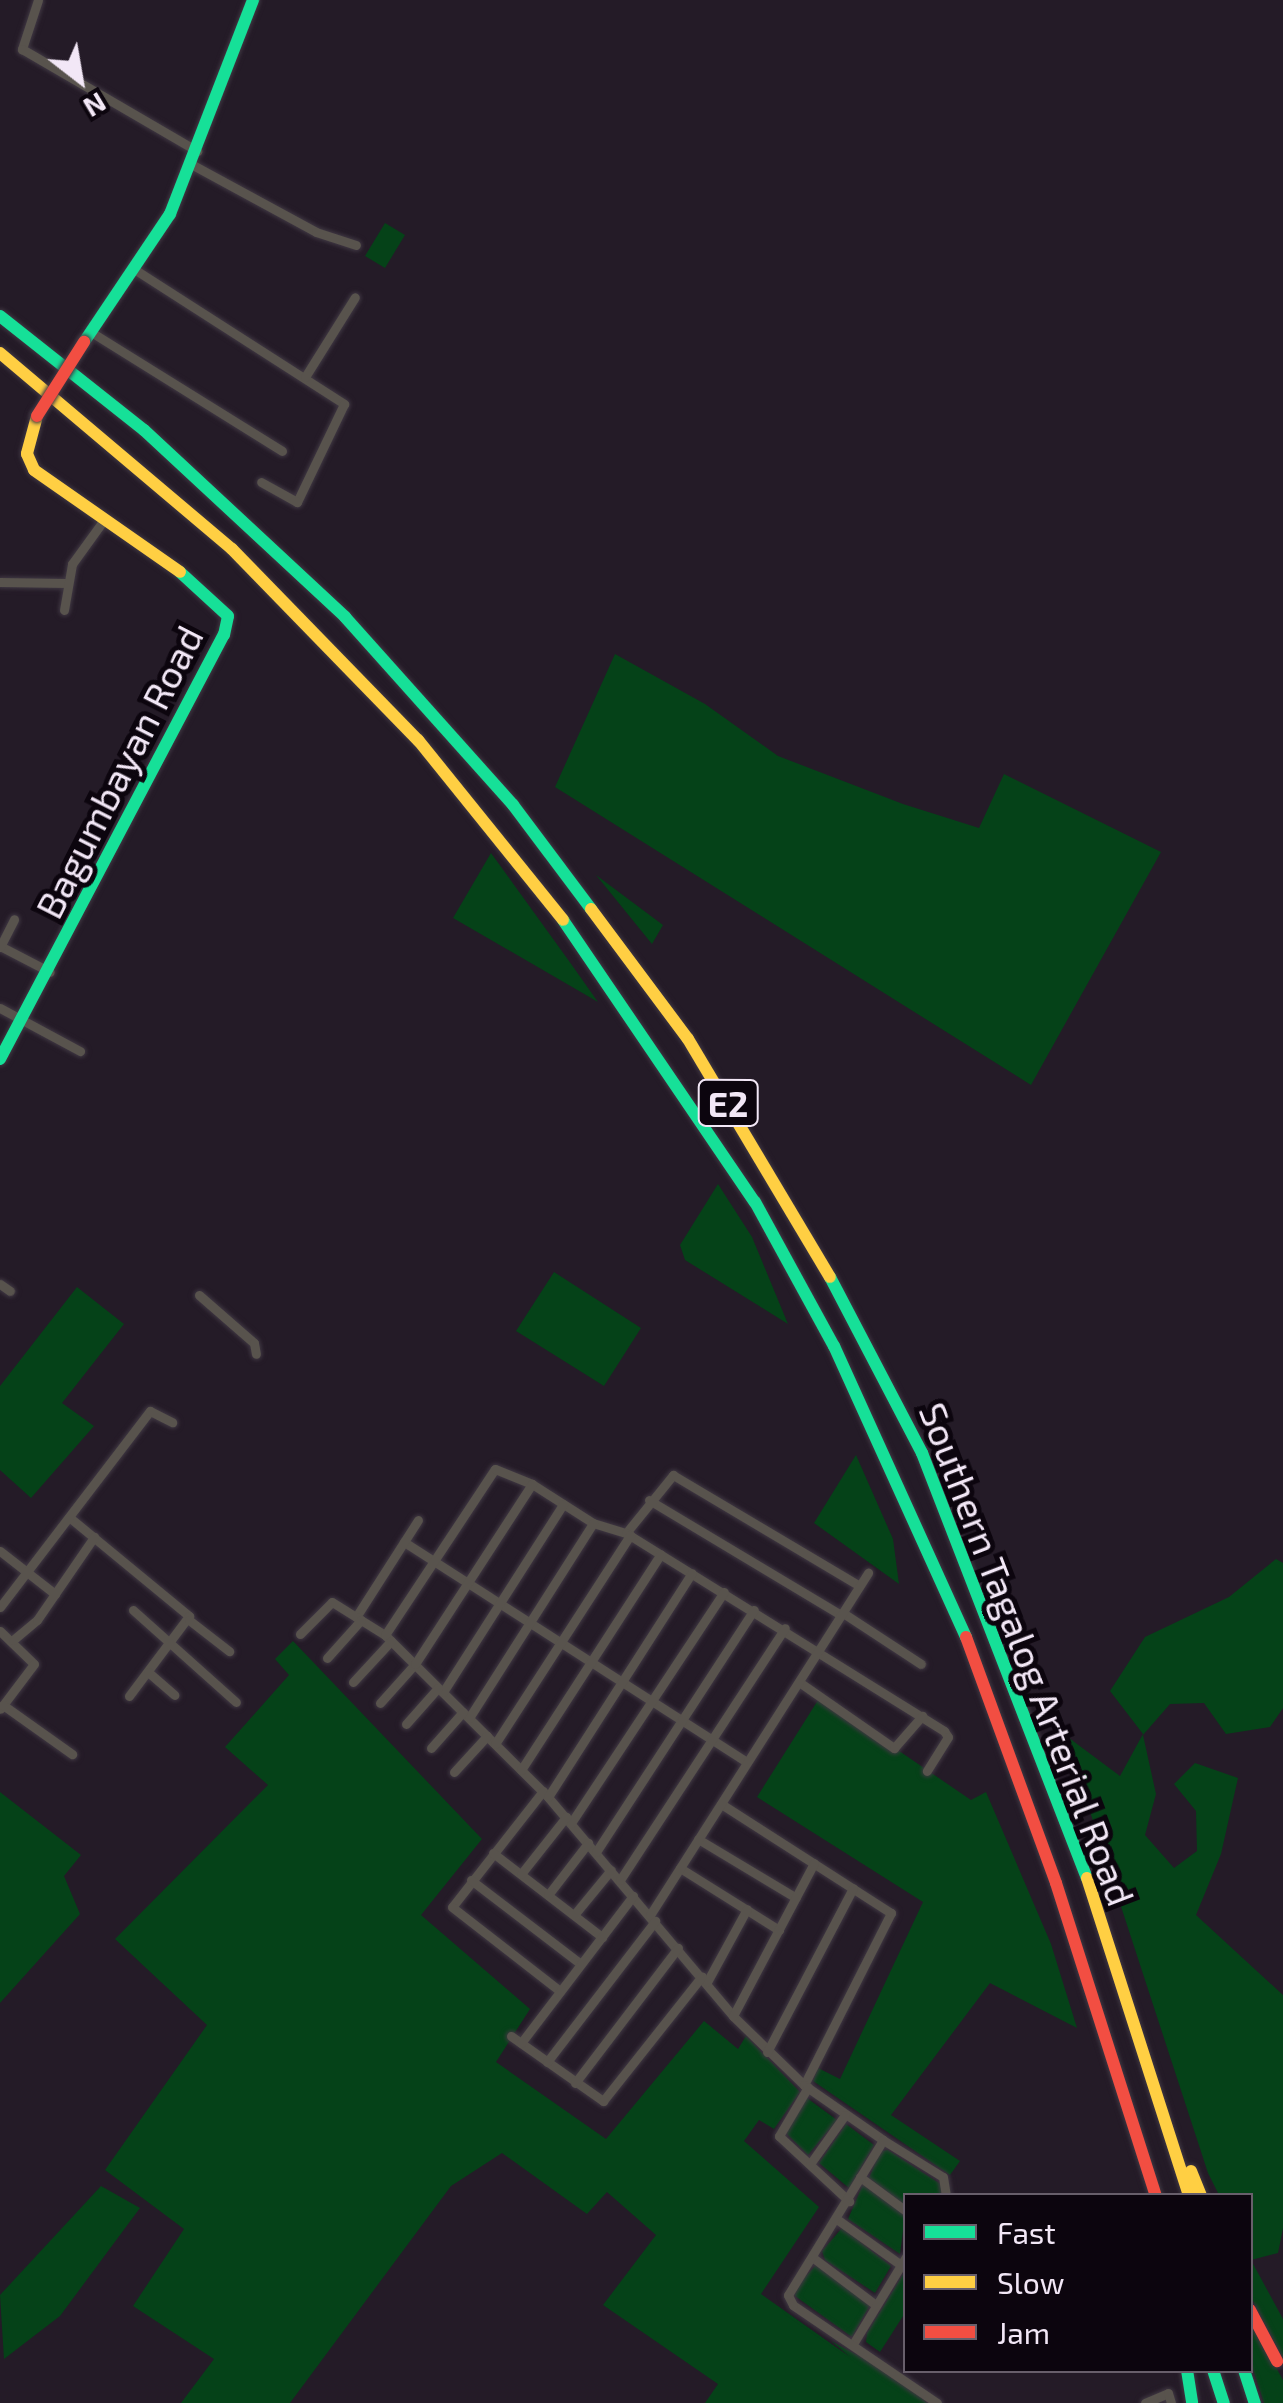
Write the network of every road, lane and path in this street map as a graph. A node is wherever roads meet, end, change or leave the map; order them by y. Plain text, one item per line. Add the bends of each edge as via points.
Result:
1 (38, 0) edge
2 (253, 0) edge
3 (194, 157) junction
4 (356, 245) dead end
5 (134, 268) junction
6 (355, 297) dead end
7 (0, 316) edge
8 (88, 337) junction
9 (0, 352) edge
10 (305, 377) junction
11 (282, 451) dead end
12 (261, 482) dead end
13 (102, 521) junction
14 (0, 582) edge
15 (66, 583) junction
16 (64, 610) dead end
17 (14, 919) dead end
18 (0, 946) edge
19 (50, 972) junction
20 (0, 1008) edge
21 (22, 1022) junction
22 (80, 1051) dead end
23 (0, 1060) edge
24 (0, 1284) edge
25 (10, 1291) dead end
26 (199, 1294) dead end
27 (256, 1354) dead end
28 (172, 1422) dead end
29 (532, 1484) junction
30 (649, 1500) junction
31 (563, 1504) junction
32 (69, 1517) junction
33 (418, 1520) dead end
34 (593, 1523) junction
35 (628, 1534) junction
36 (94, 1538) junction
37 (404, 1542) junction
38 (0, 1551) edge
39 (661, 1554) junction
40 (434, 1561) junction
41 (27, 1572) junction
42 (692, 1572) junction
43 (868, 1572) dead end
44 (468, 1583) junction
45 (860, 1586) junction
46 (724, 1592) junction
47 (55, 1594) junction
48 (500, 1603) junction
49 (0, 1608) edge
50 (133, 1610) dead end
51 (754, 1610) junction
52 (842, 1614) junction
53 (359, 1619) junction
54 (189, 1620) junction
55 (530, 1622) junction
56 (785, 1628) junction
57 (0, 1632) edge
58 (300, 1634) dead end
59 (388, 1638) junction
60 (13, 1640) junction
61 (561, 1642) junction
62 (168, 1646) junction
63 (820, 1649) junction
64 (229, 1650) dead end
65 (327, 1658) dead end
66 (591, 1662) junction
67 (415, 1664) junction
68 (921, 1664) dead end
69 (148, 1672) junction
70 (353, 1682) dead end
71 (622, 1682) junction
72 (798, 1682) junction
73 (440, 1690) junction
74 (174, 1695) dead end
75 (128, 1696) dead end
76 (652, 1701) junction
77 (236, 1702) dead end
78 (380, 1703) dead end
79 (2, 1707) edge
80 (466, 1715) junction
81 (922, 1716) junction
82 (682, 1720) junction
83 (406, 1724) dead end
84 (491, 1740) junction
85 (712, 1740) junction
86 (432, 1748) dead end
87 (72, 1754) dead end
88 (747, 1762) junction
89 (521, 1770) junction
90 (927, 1771) dead end
91 (454, 1772) dead end
92 (545, 1794) junction
93 (721, 1804) junction
94 (568, 1820) junction
95 (698, 1839) junction
96 (592, 1847) junction
97 (493, 1852) junction
98 (814, 1863) junction
99 (680, 1868) junction
100 (611, 1870) junction
101 (521, 1874) junction
102 (471, 1880) junction
103 (620, 1880) junction
104 (852, 1888) junction
105 (548, 1895) junction
106 (633, 1896) junction
107 (796, 1898) junction
108 (746, 1909) junction
109 (574, 1915) junction
110 (652, 1918) junction
111 (779, 1930) junction
112 (602, 1936) junction
113 (678, 1948) junction
114 (581, 1964) junction
115 (705, 1979) junction
116 (560, 1991) junction
117 (733, 2016) junction
118 (767, 2052) junction
119 (547, 2062) junction
120 (1113, 2065) junction
121 (575, 2083) junction
122 (806, 2086) junction
123 (1156, 2090) junction
124 (846, 2115) junction
125 (882, 2140) junction
126 (810, 2164) junction
127 (860, 2177) junction
128 (945, 2193) edge
129 (1147, 2193) edge
130 (1155, 2193) edge
131 (1188, 2193) edge
132 (1200, 2193) edge
133 (849, 2201) junction
134 (903, 2209) edge
135 (838, 2220) junction
136 (812, 2257) junction
137 (903, 2261) edge
138 (876, 2305) junction
139 (1253, 2316) edge
140 (854, 2344) junction
141 (1277, 2360) dead end
142 (1187, 2373) edge
143 (1214, 2373) edge
144 (1245, 2373) edge
145 (936, 2403) edge
146 (1145, 2403) edge
147 (1171, 2403) edge
148 (1192, 2403) edge
149 (1224, 2403) edge
150 (1255, 2403) edge

1 - 3 street via 22,49
2 - 3 main road
3 - 4 street via 316,232
3 - 5 main road via 170,214
5 - 8 main road
5 - 10 street
6 - 10 street
7 - 123 main road, Southern Tagalog Arterial Road / E2 via 144,430 345,617 513,805 688,1039 860,1328 922,1453 1040,1748
8 - 11 street
8 - 13 main road, Bagumbayan Road, bridge via 38,416 27,454 34,470
9 - 120 main road, Southern Tagalog Arterial Road / E2 via 232,549 418,740 580,941 658,1051 755,1202 902,1484 1006,1742
10 - 12 street via 346,410 297,502
13 - 15 street
13 - 19 main road, Bagumbayan Road via 211,594 228,616 224,636
14 - 15 street
15 - 16 street
17 - 18 street
18 - 19 street
19 - 21 main road, Bagumbayan Road
20 - 21 street
21 - 22 street
21 - 23 main road, Bagumbayan Road
24 - 25 street
26 - 27 street via 254,1343
28 - 32 street via 150,1411
29 - 31 street
29 - 40 street via 494,1469
29 - 44 street
30 - 35 street
30 - 45 street via 673,1474
30 - 52 street
31 - 34 street
31 - 48 street
32 - 36 street
32 - 41 street
33 - 37 street
34 - 35 street
34 - 55 street
35 - 39 street
35 - 61 street
36 - 47 street
36 - 54 street
37 - 40 street
37 - 53 street
38 - 41 street
39 - 42 street
39 - 66 street
40 - 44 street
40 - 59 street
41 - 47 street
41 - 49 street
42 - 46 street
42 - 71 street
43 - 45 street
44 - 48 street
44 - 67 street
45 - 52 street
46 - 51 street
46 - 76 street
47 - 60 street
48 - 55 street
48 - 73 street
50 - 62 street
51 - 56 street
51 - 82 street
52 - 63 street
52 - 68 street
53 - 58 street via 332,1602
53 - 59 street
53 - 65 street
54 - 62 street
54 - 64 street
55 - 61 street
55 - 80 street
56 - 63 street
56 - 85 street
57 - 60 street
59 - 67 street
59 - 70 street
60 - 79 street via 34,1664
61 - 66 street
61 - 84 street
62 - 69 street
62 - 77 street
63 - 72 street
63 - 81 street
66 - 71 street
66 - 89 street
67 - 73 street
67 - 78 street
69 - 74 street
69 - 75 street
71 - 76 street
71 - 92 street
72 - 81 street via 894,1748
72 - 88 street
73 - 80 street
73 - 83 street
76 - 82 street
76 - 94 street
79 - 87 street
80 - 84 street
80 - 86 street
81 - 90 street via 948,1737
82 - 85 street
82 - 96 street
84 - 89 street
84 - 91 street
85 - 88 street
85 - 103 street
88 - 93 street
89 - 92 street
92 - 94 street
92 - 97 street
93 - 95 street
93 - 98 street
94 - 96 street
94 - 101 street
95 - 99 street
95 - 107 street
96 - 100 street
96 - 105 street
97 - 101 street
97 - 102 street
98 - 104 street
98 - 107 street
99 - 108 street
99 - 110 street
100 - 103 street
100 - 109 street
101 - 105 street
102 - 114 street
102 - 116 street via 454,1910
103 - 106 street
104 - 118 street
104 - 122 street via 888,1908 891,1918
105 - 109 street
106 - 110 street
106 - 112 street
107 - 111 street
108 - 111 street
108 - 115 street
109 - 112 street
110 - 113 street
110 - 119 street
111 - 117 street
112 - 114 street
113 - 115 street
113 - 121 street
114 - 116 street
115 - 117 street
115 - 121 street via 606,2100
116 - 119 street via 516,2039
117 - 118 street
118 - 122 street
119 - 121 street
120 - 129 main road
120 - 130 main road, Southern Tagalog Arterial Road / E2
122 - 124 street
122 - 126 street via 778,2134
123 - 131 main road, Southern Tagalog Arterial Road / E2
123 - 132 main road
124 - 125 street
124 - 126 street
125 - 127 street
125 - 128 street via 942,2177
126 - 133 street
127 - 133 street
127 - 134 street
133 - 135 street
135 - 136 street
135 - 137 street
136 - 138 street
136 - 140 street via 791,2284 790,2300
137 - 138 street
138 - 140 street
139 - 141 main road
140 - 145 street
142 - 148 main road
143 - 149 main road
144 - 150 main road
146 - 147 street via 1168,2392

